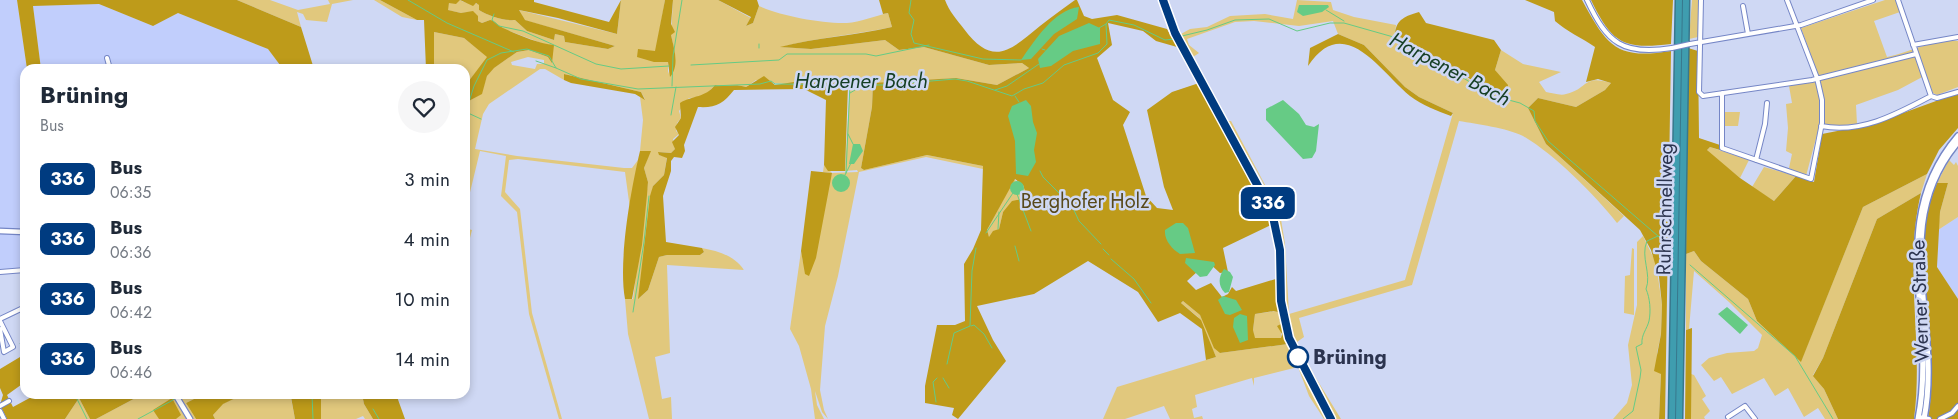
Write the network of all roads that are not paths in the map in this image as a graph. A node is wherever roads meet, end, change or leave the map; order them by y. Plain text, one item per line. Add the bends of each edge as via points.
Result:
1 (1163, 0) edge
2 (1587, 0) edge
3 (1679, 0) edge
4 (1686, 0) edge
5 (1701, 0) edge
6 (1788, 0) edge
7 (1873, 0) edge
8 (1898, 0) edge
9 (1743, 6) dead end
10 (1797, 25) junction
11 (1748, 34) junction
12 (1958, 36) edge
13 (1700, 42) junction
14 (1913, 45) junction
15 (1916, 54) junction
16 (107, 58) dead end
17 (109, 64) edge
18 (1817, 78) junction
19 (1958, 92) edge
20 (1722, 93) junction
21 (1931, 96) junction
22 (1768, 103) dead end
23 (1821, 126) junction
24 (1958, 136) edge
25 (1958, 142) edge
26 (1756, 160) junction
27 (0, 231) edge
28 (20, 232) edge
29 (20, 270) edge
30 (0, 272) edge
31 (20, 310) edge
32 (0, 320) edge
33 (0, 329) edge
34 (178, 399) edge
35 (9, 401) dead end
36 (0, 406) edge
37 (1958, 406) edge
38 (0, 411) edge
39 (1728, 417) dead end
40 (1923, 418) edge
41 (4, 419) edge
42 (190, 419) edge
43 (1331, 419) edge
44 (1672, 419) edge
45 (1679, 419) edge
46 (1755, 419) edge
47 (1940, 419) edge

1 - 43 street via 1175,33 1272,212 1280,250 1281,301 1289,338
2 - 13 street, bridge via 1600,26 1620,46 1645,51
3 - 44 highway, Ruhrschnellweg
4 - 45 highway, Ruhrschnellweg
5 - 13 street
6 - 10 street
7 - 10 street
8 - 14 street
9 - 11 street
10 - 11 street
10 - 18 street
11 - 13 street
12 - 14 street
13 - 20 street via 1700,95
14 - 15 street
15 - 18 street
15 - 21 street
16 - 17 street
18 - 20 street
18 - 23 street via 1822,100
19 - 21 street via 1937,98
20 - 26 street via 1722,148
21 - 23 street via 1864,125
22 - 26 street
23 - 26 street via 1811,179
24 - 40 main road, Werner Straße via 1930,179 1918,226 1916,267 1923,354
25 - 40 main road, Werner Straße via 1935,178 1922,226 1920,275 1928,374
27 - 28 street
29 - 30 street
31 - 32 street
32 - 33 street via 13,347 4,352
34 - 42 street
35 - 36 street
37 - 47 street via 1952,414
38 - 41 street
39 - 46 street via 1746,406

